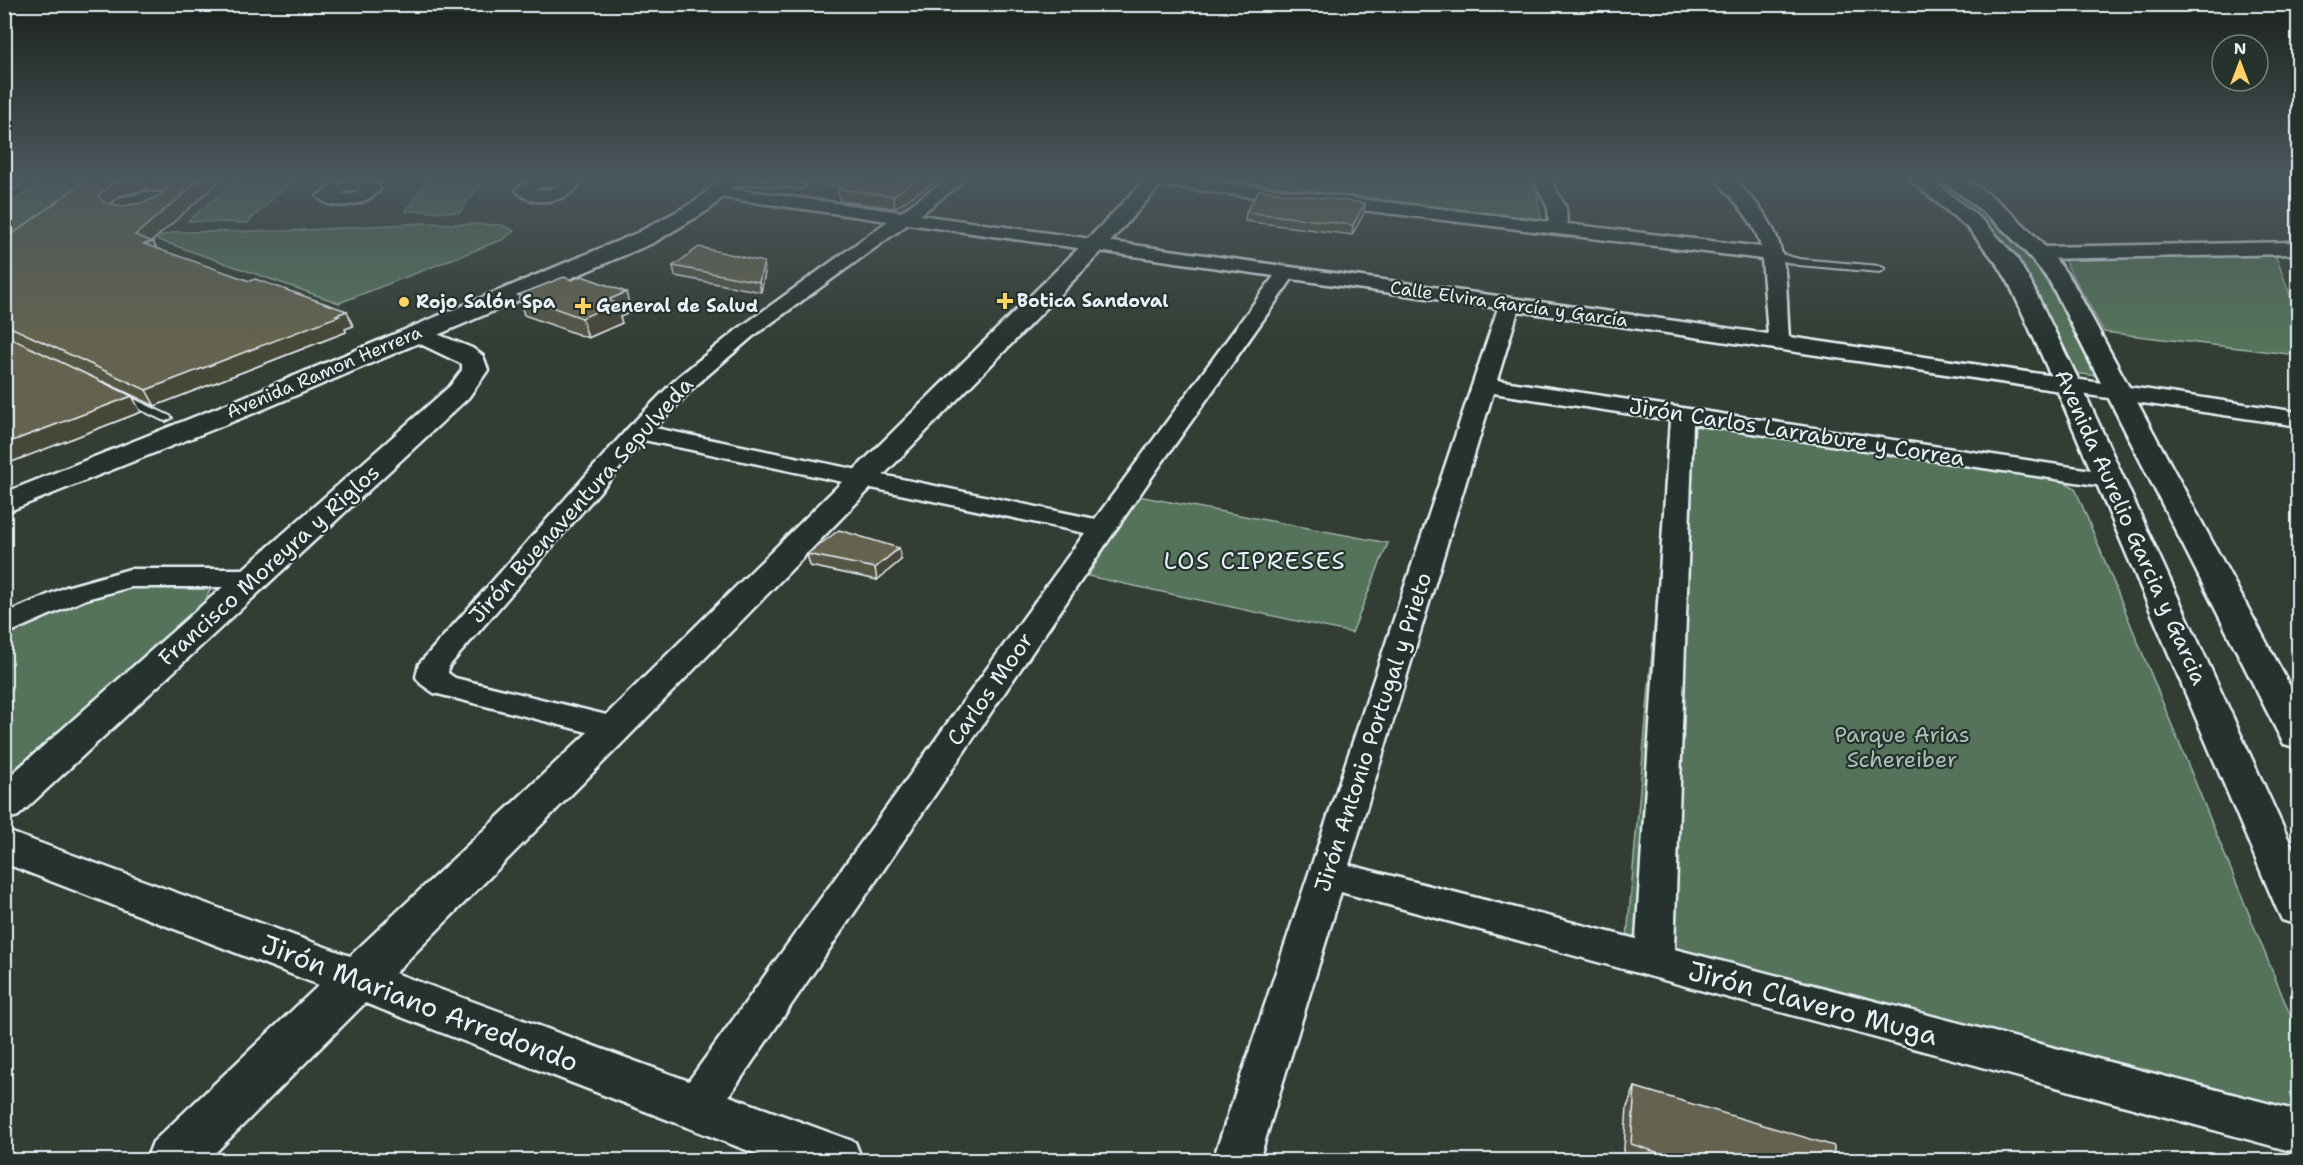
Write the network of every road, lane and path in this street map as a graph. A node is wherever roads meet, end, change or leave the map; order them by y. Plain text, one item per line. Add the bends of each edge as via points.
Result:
1 (620, 233) edge
2 (654, 233) edge
3 (886, 233) edge
4 (1010, 233) edge
5 (1106, 233) edge
6 (1602, 233) edge
7 (1766, 233) edge
8 (1982, 233) edge
9 (2020, 233) edge
10 (1095, 245) junction
11 (2298, 248) edge
12 (1770, 254) junction
13 (2042, 254) junction
14 (1880, 269) dead end
15 (1287, 273) junction
16 (1510, 304) junction
17 (417, 333) junction
18 (1779, 342) junction
19 (2068, 384) junction
20 (1484, 385) junction
21 (112, 392) edge
22 (2119, 392) junction
23 (1682, 414) junction
24 (166, 418) junction
25 (2298, 419) edge
26 (638, 432) junction
27 (862, 479) junction
28 (2109, 479) junction
29 (4, 484) edge
30 (4, 504) edge
31 (1103, 529) junction
32 (254, 578) junction
33 (4, 626) edge
34 (615, 728) junction
35 (2298, 735) edge
36 (4, 805) edge
37 (4, 846) edge
38 (1328, 874) junction
39 (2298, 907) edge
40 (1654, 961) junction
41 (356, 979) junction
42 (696, 1107) junction
43 (2298, 1132) edge
44 (172, 1161) edge
45 (836, 1161) edge
46 (1236, 1161) edge

1 - 24 main road, Avenida Ramon Herrera
2 - 17 main road, Avenida Ramon Herrera
3 - 26 street, Jirón Buenaventura Sepulveda via 745,333 686,382
4 - 10 street, Calle Elvira García y García
5 - 10 main road
6 - 12 street
7 - 12 street
8 - 19 main road, Avenida Aurelio Garcia y Garcia via 2008,262
9 - 13 main road, Avenida Aurelio Garcia y Garcia
10 - 15 street, Calle Elvira García y García
10 - 27 main road
11 - 13 street
12 - 14 lane via 1798,262
12 - 18 street
13 - 22 main road, Avenida Aurelio Garcia y Garcia via 2061,281
15 - 16 street, Calle Elvira García y García
15 - 31 street, Carlos Moor
16 - 18 street, Calle Elvira García y García
16 - 20 street, Jirón Antonio Portugal y Prieto
17 - 30 main road, Avenida Ramon Herrera
17 - 32 main road, Francisco Moreyra y Riglos via 474,361 476,369 471,377 450,402
18 - 19 street, Calle Elvira García y García
19 - 22 street, Calle Elvira García y García
19 - 28 main road, Avenida Aurelio Garcia y Garcia
20 - 23 street, Jirón Carlos Larrabure y Correa
20 - 38 street, Jirón Antonio Portugal y Prieto
21 - 24 lane
22 - 25 street, Calle Elvira García y García
22 - 35 main road, Avenida Aurelio Garcia y Garcia
23 - 28 street, Jirón Carlos Larrabure y Correa
23 - 40 street
24 - 29 main road, Avenida Ramon Herrera
26 - 27 street
26 - 34 street, Jirón Buenaventura Sepulveda via 434,664 432,676 446,686
27 - 31 street
27 - 34 main road
28 - 39 main road, Avenida Aurelio Garcia y Garcia
31 - 42 street, Carlos Moor
32 - 33 street via 130,578 76,593
32 - 36 main road, Francisco Moreyra y Riglos
34 - 41 main road
37 - 41 main road, Jirón Mariano Arredondo
38 - 40 street, Jirón Clavero Muga
38 - 46 street, Jirón Antonio Portugal y Prieto
40 - 43 street, Jirón Clavero Muga
41 - 42 main road, Jirón Mariano Arredondo
41 - 44 main road
42 - 45 main road, Jirón Mariano Arredondo

